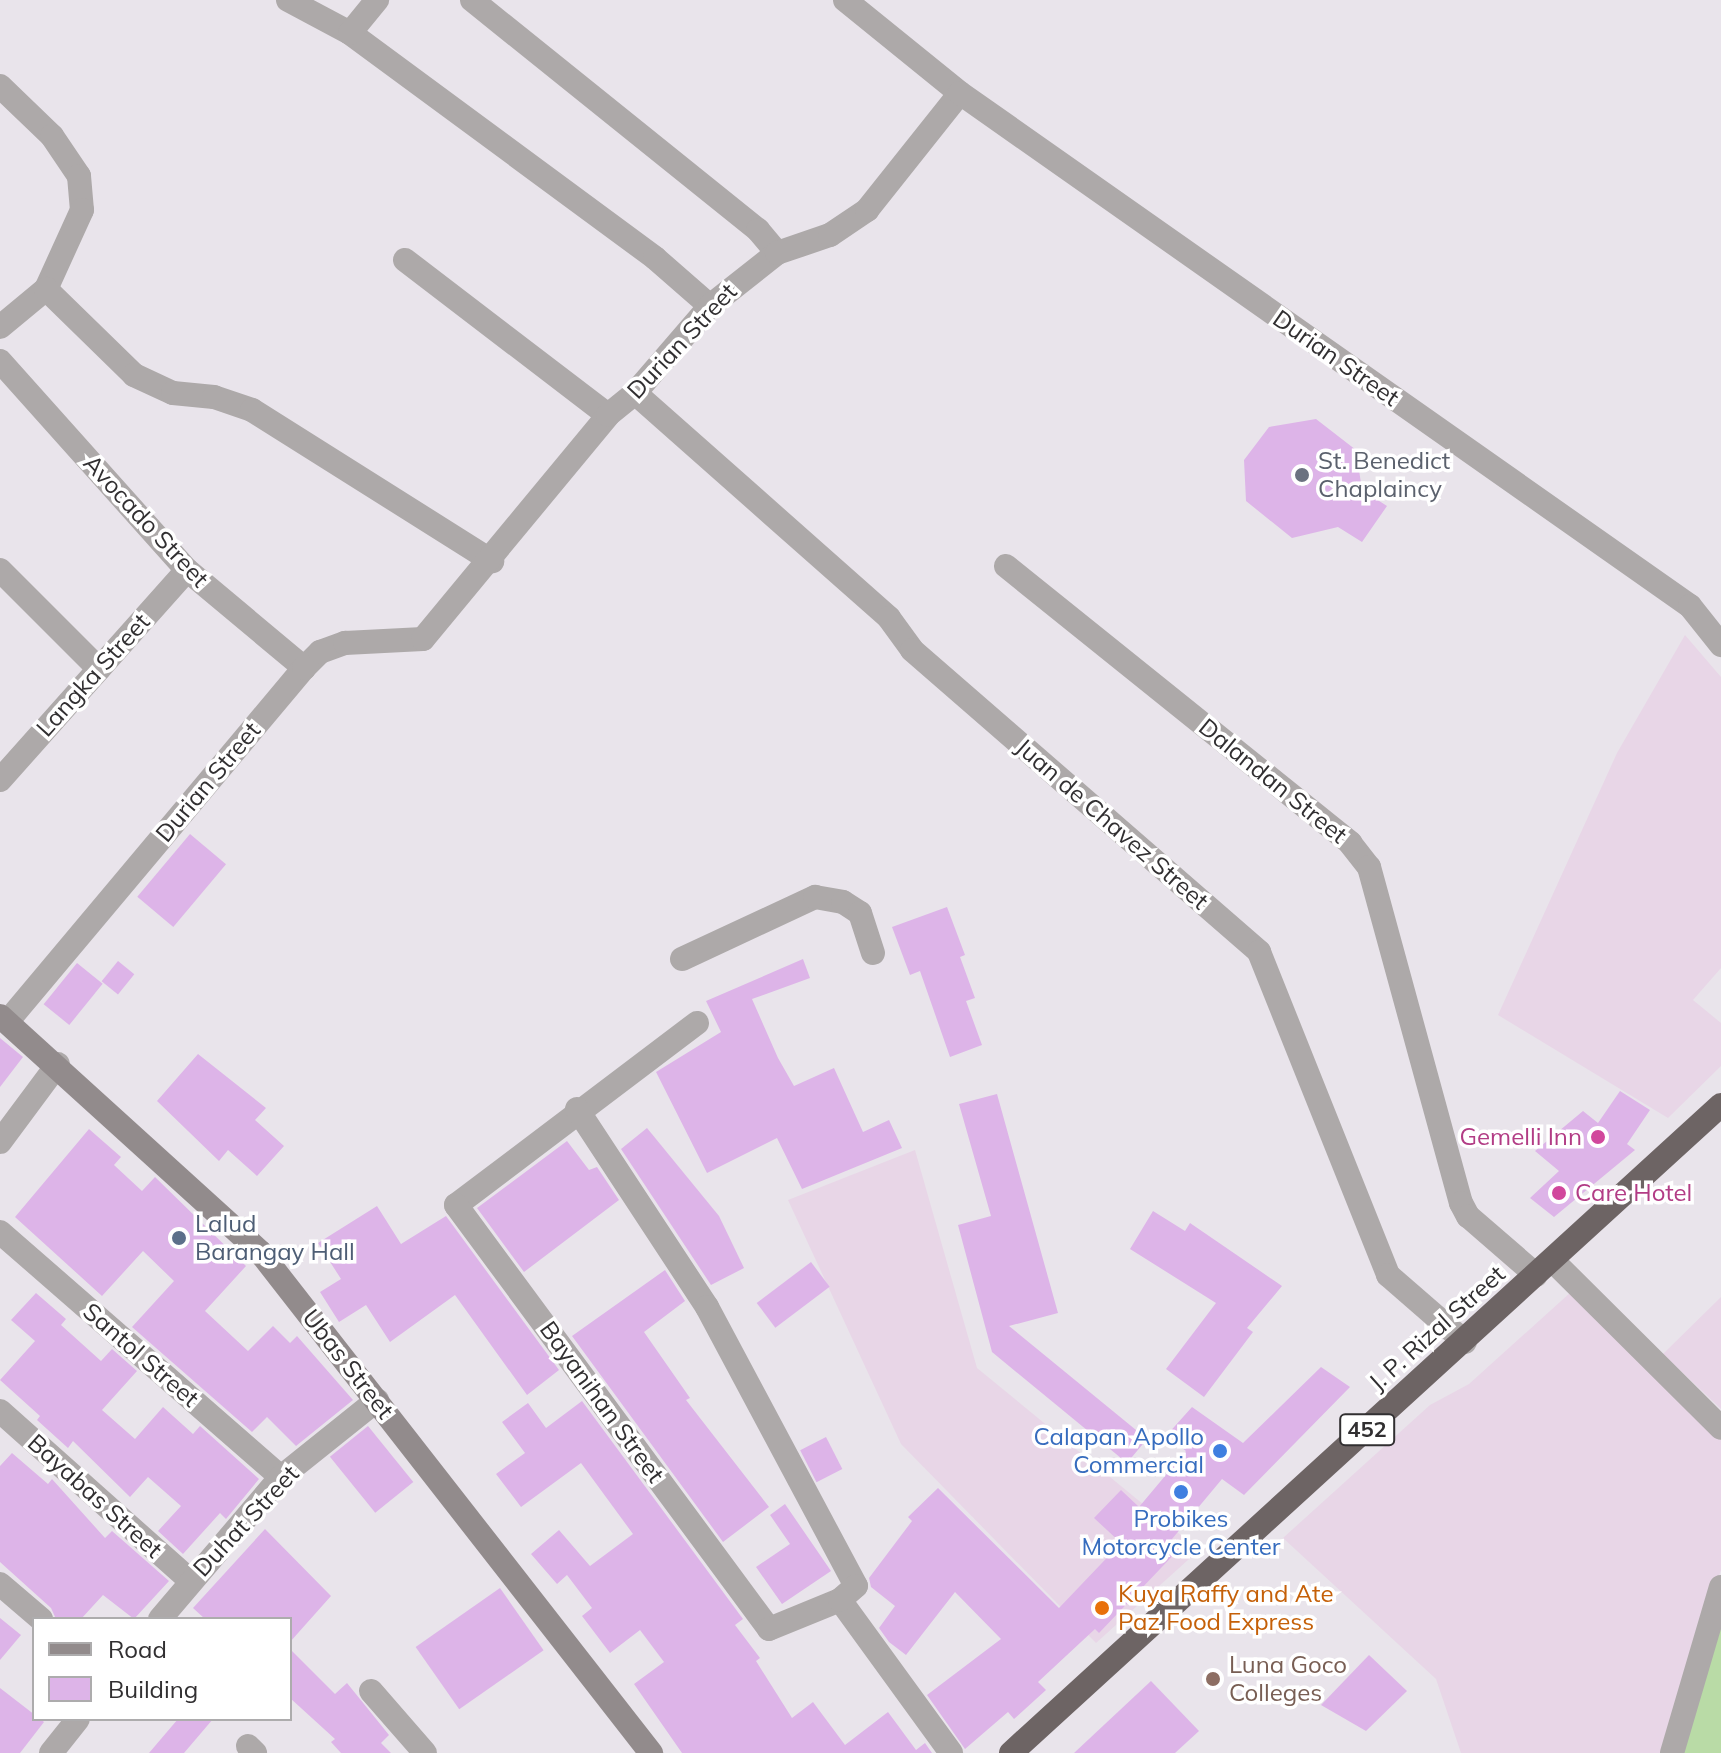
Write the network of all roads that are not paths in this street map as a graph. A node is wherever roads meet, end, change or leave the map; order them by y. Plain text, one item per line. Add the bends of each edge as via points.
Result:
1 (288, 0) edge
2 (377, 0) edge
3 (472, 0) edge
4 (845, 0) edge
5 (350, 33) junction
6 (0, 86) edge
7 (960, 93) junction
8 (777, 253) junction
9 (405, 260) dead end
10 (46, 289) junction
11 (710, 306) junction
12 (0, 327) edge
13 (0, 361) edge
14 (635, 393) junction
15 (608, 415) junction
16 (492, 561) junction
17 (1006, 566) dead end
18 (0, 570) edge
19 (187, 570) junction
20 (1721, 645) edge
21 (304, 668) junction
22 (99, 669) junction
23 (0, 780) edge
24 (873, 953) dead end
25 (682, 959) dead end
26 (3, 1019) edge
27 (697, 1023) dead end
28 (58, 1064) junction
29 (1721, 1105) edge
30 (577, 1109) junction
31 (0, 1142) edge
32 (0, 1232) edge
33 (1544, 1268) junction
34 (1465, 1342) junction
35 (377, 1400) junction
36 (0, 1411) edge
37 (1721, 1428) edge
38 (281, 1477) junction
39 (191, 1581) junction
40 (0, 1584) edge
41 (1721, 1587) edge
42 (840, 1600) junction
43 (39, 1617) edge
44 (162, 1617) edge
45 (371, 1691) dead end
46 (76, 1721) edge
47 (51, 1753) edge
48 (425, 1753) edge
49 (651, 1753) edge
50 (951, 1753) edge
51 (1011, 1753) edge
52 (1672, 1753) edge

1 - 5 street
2 - 5 street
3 - 8 street via 758,230
4 - 7 street
5 - 11 street via 655,258
6 - 10 street via 52,136 79,176 82,210
7 - 8 street, Durian Street via 867,210 830,235
7 - 20 street, Durian Street via 1690,606
8 - 11 street, Durian Street
9 - 15 street
10 - 12 street
10 - 16 street via 134,375 173,393 214,397 252,410
11 - 14 street, Durian Street
13 - 19 street, Avocado Street
14 - 15 street, Durian Street
14 - 34 street, Juan de Chavez Street via 889,618 912,650 1259,952 1388,1275
15 - 16 street, Durian Street
16 - 21 street, Durian Street via 423,639 345,643 320,652
17 - 33 street, Dalandan Street via 1350,843 1369,867 1461,1203 1468,1216
18 - 22 street
19 - 21 street, Avocado Street
19 - 22 street, Langka Street
21 - 26 street, Durian Street
22 - 23 street, Langka Street
24 - 25 street via 860,913 843,902 815,897
26 - 28 street, Ubas Street
27 - 30 street, Bayanihan Street
28 - 31 street
28 - 35 street, Ubas Street via 260,1252
29 - 33 highway, J. P. Rizal Street / 452
30 - 42 street via 707,1307 744,1376 856,1586
30 - 42 street, Bayanihan Street via 456,1205 769,1629
32 - 38 street, Santol Street
33 - 34 highway, J. P. Rizal Street / 452
33 - 37 street, Dalandan Street
34 - 51 highway, J. P. Rizal Street / 452
35 - 38 street, Duhat Street
35 - 49 street, Ubas Street
36 - 39 street, Bayabas Street
38 - 39 street, Duhat Street
39 - 44 street, Duhat Street
40 - 43 street
41 - 52 street
42 - 50 street
45 - 48 street
46 - 47 street

